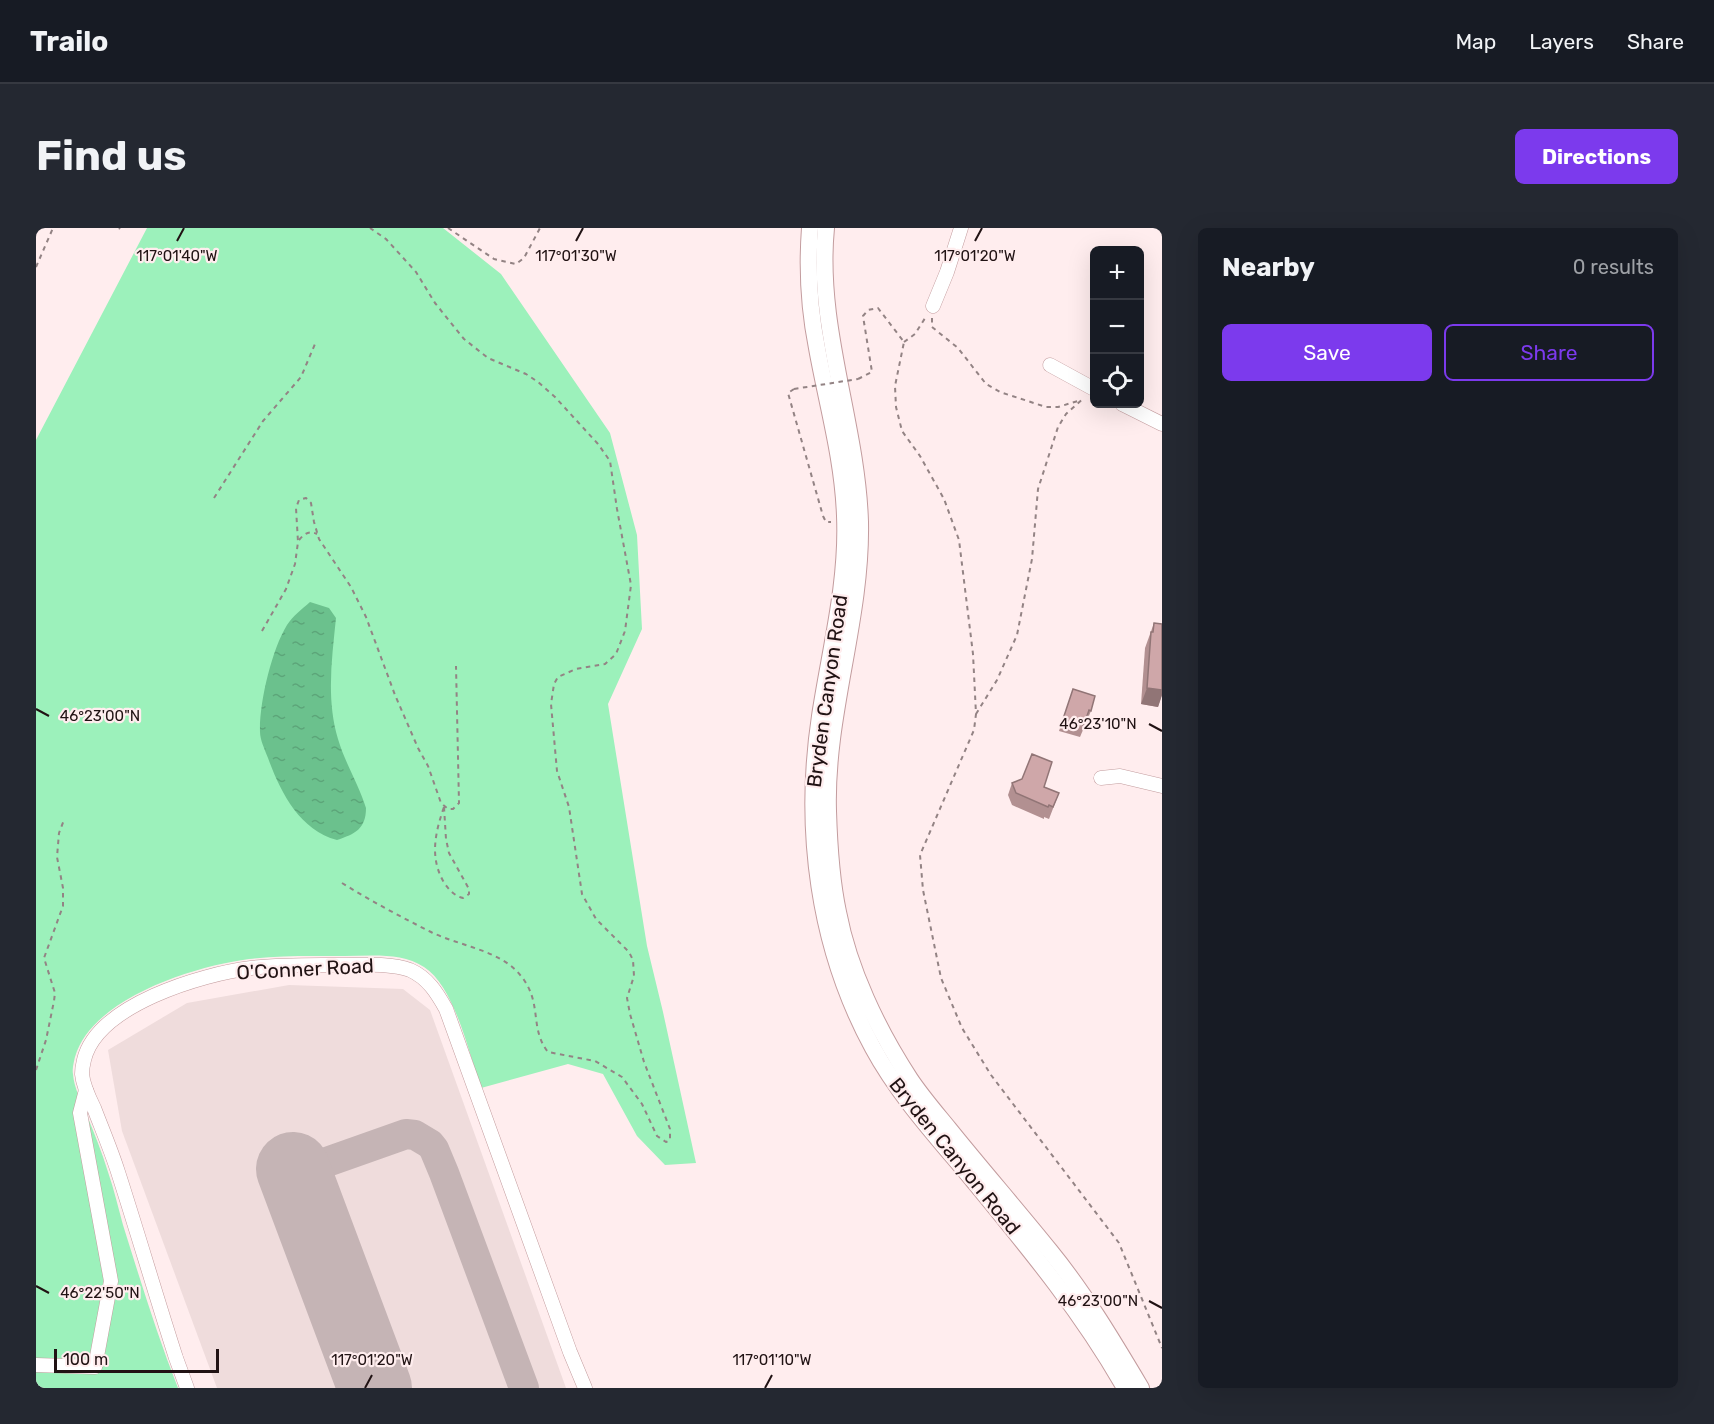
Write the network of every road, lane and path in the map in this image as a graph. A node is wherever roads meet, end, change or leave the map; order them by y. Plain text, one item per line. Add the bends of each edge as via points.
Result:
1 (53, 228) edge
2 (370, 228) edge
3 (448, 228) edge
4 (540, 228) edge
5 (810, 228) edge
6 (826, 228) edge
7 (961, 228) edge
8 (36, 267) edge
9 (933, 306) junction
10 (904, 342) junction
11 (315, 344) dead end
12 (1050, 365) dead end
13 (813, 379) dead end
14 (1090, 386) edge
15 (815, 390) dead end
16 (1090, 391) edge
17 (1083, 399) junction
18 (1130, 408) edge
19 (1162, 424) edge
20 (214, 498) dead end
21 (834, 518) dead end
22 (317, 534) junction
23 (298, 541) junction
24 (262, 631) dead end
25 (456, 666) dead end
26 (976, 714) junction
27 (1101, 778) dead end
28 (1162, 786) edge
29 (444, 807) junction
30 (64, 820) dead end
31 (342, 883) dead end
32 (36, 1070) edge
33 (86, 1090) junction
34 (1162, 1347) edge
35 (36, 1365) edge
36 (187, 1388) edge
37 (585, 1388) edge
38 (1125, 1388) edge
39 (1141, 1388) edge

1 - 8 path
2 - 31 path via 386,239 416,272 464,339 488,358 538,382 610,461 630,571 625,631 616,654 605,664 558,677 551,704 557,771 569,807 582,894 596,919 633,960 634,976 627,998 630,1014 670,1129 670,1140 666,1142 657,1136 642,1104 622,1077 595,1062 548,1052 539,1035 534,996 514,967 432,932
3 - 4 path via 494,259 516,264 524,258
5 - 38 main road, Bryden Canyon Road via 811,306 837,437 846,520 813,801 816,863 832,947 864,1030 885,1068 925,1123 1040,1262 1090,1330
6 - 39 main road, Bryden Canyon Road via 826,305 853,446 860,522 857,579 830,770 829,836 838,915 856,971 882,1031 912,1082 1052,1252 1096,1313
7 - 9 street
9 - 10 path via 915,334
9 - 17 path via 932,327 958,348 986,384 1046,407
10 - 21 path, bridge via 878,308 868,310 863,316 872,372 858,379 788,393 823,516 826,522
10 - 26 path via 894,386 896,407 902,430 944,499 959,540
11 - 20 path via 301,377 263,421
12 - 14 street
13 - 15 path
16 - 17 path
17 - 26 path via 1058,427 1038,489 1032,559 1017,635
18 - 19 street
22 - 23 path via 306,534
22 - 23 path via 311,503 303,498 296,508
22 - 29 path via 366,617
23 - 24 path via 292,576
25 - 29 path via 459,803 453,809
26 - 34 path via 969,744 920,855 941,978 962,1028 991,1075 1119,1243
27 - 28 street via 1120,776
29 - 29 path via 449,853 469,889 463,898 447,886 435,861
30 - 32 path via 57,846 63,906 44,958 54,1001
33 - 35 street via 80,1113 111,1281 95,1367
33 - 36 street, O'Conner Road via 118,1171
33 - 37 street, O'Conner Road via 84,1059 99,1031 137,1005 170,989 210,976 266,967 385,965 419,975 446,1009

